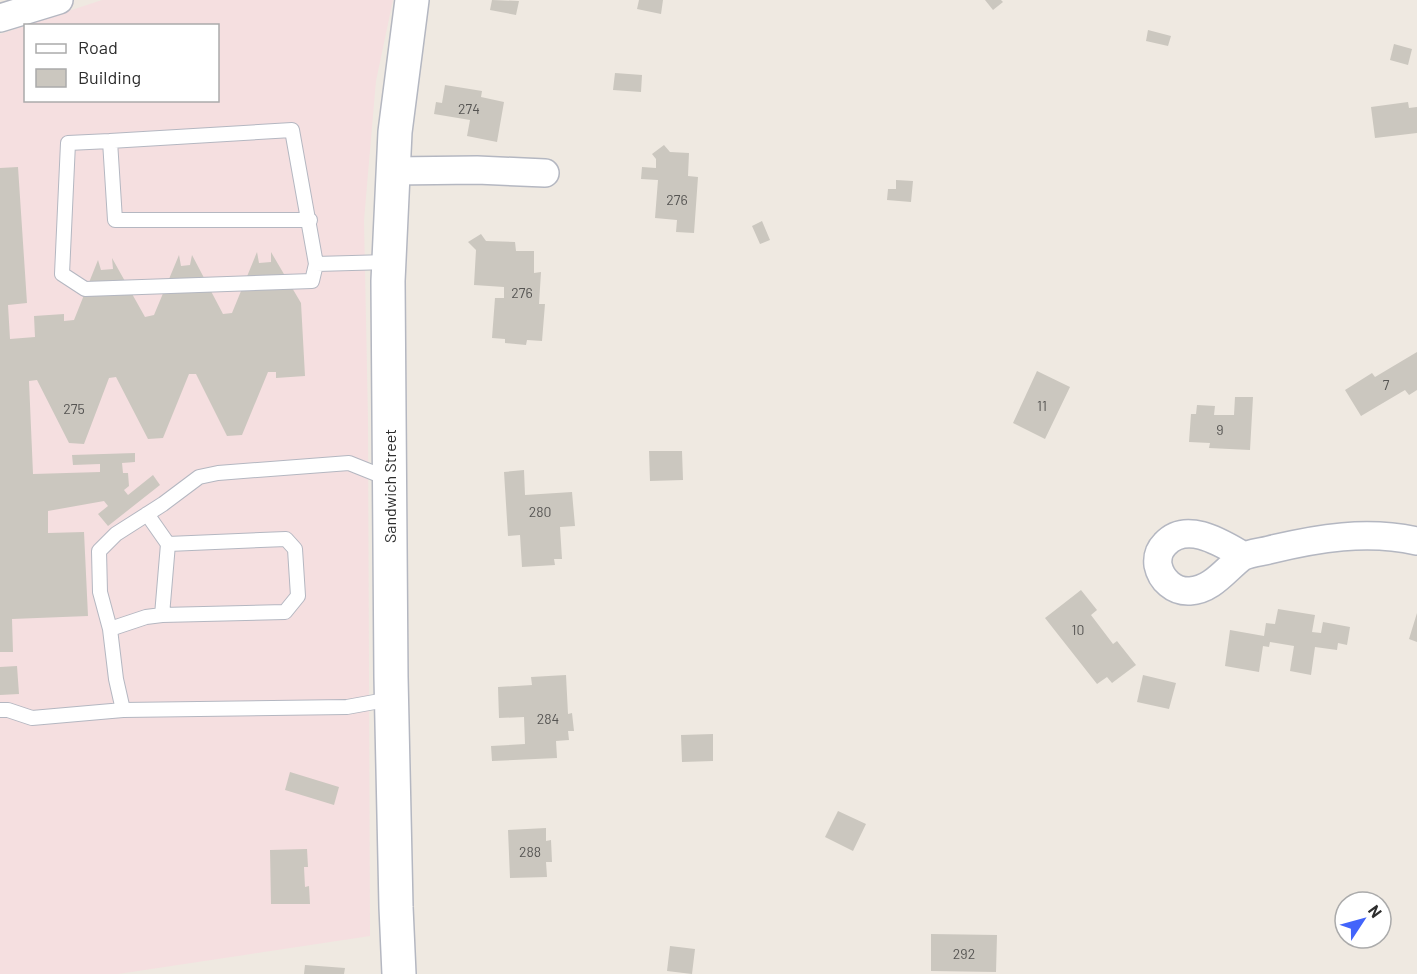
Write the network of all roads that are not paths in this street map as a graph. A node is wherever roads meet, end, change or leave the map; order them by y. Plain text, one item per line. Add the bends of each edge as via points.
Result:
1 (59, 0) edge
2 (412, 0) edge
3 (0, 18) edge
4 (110, 141) junction
5 (393, 171) junction
6 (545, 173) dead end
7 (310, 220) junction
8 (388, 262) junction
9 (316, 264) junction
10 (389, 478) junction
11 (147, 514) junction
12 (1417, 541) edge
13 (168, 544) junction
14 (1244, 556) dead end
15 (162, 615) junction
16 (110, 629) junction
17 (393, 698) junction
18 (0, 710) edge
19 (123, 710) junction
20 (399, 974) edge

1 - 3 street
2 - 5 street, Sandwich Street
4 - 7 lane via 292,130
4 - 7 lane via 115,220
4 - 9 lane via 68,143 62,273 85,289 312,281
5 - 6 street
5 - 8 street, Sandwich Street
7 - 9 lane
8 - 9 lane
8 - 10 street, Sandwich Street
10 - 11 lane via 350,463 218,473 199,477
10 - 17 street, Sandwich Street
11 - 13 lane
11 - 16 lane via 116,534 99,551 100,592
12 - 14 street via 1383,536 1336,537
13 - 15 lane
13 - 15 lane via 285,539 295,549 298,596 285,612
15 - 16 lane
16 - 19 lane
17 - 19 lane via 346,707
17 - 20 street, Sandwich Street
18 - 19 lane via 32,718

